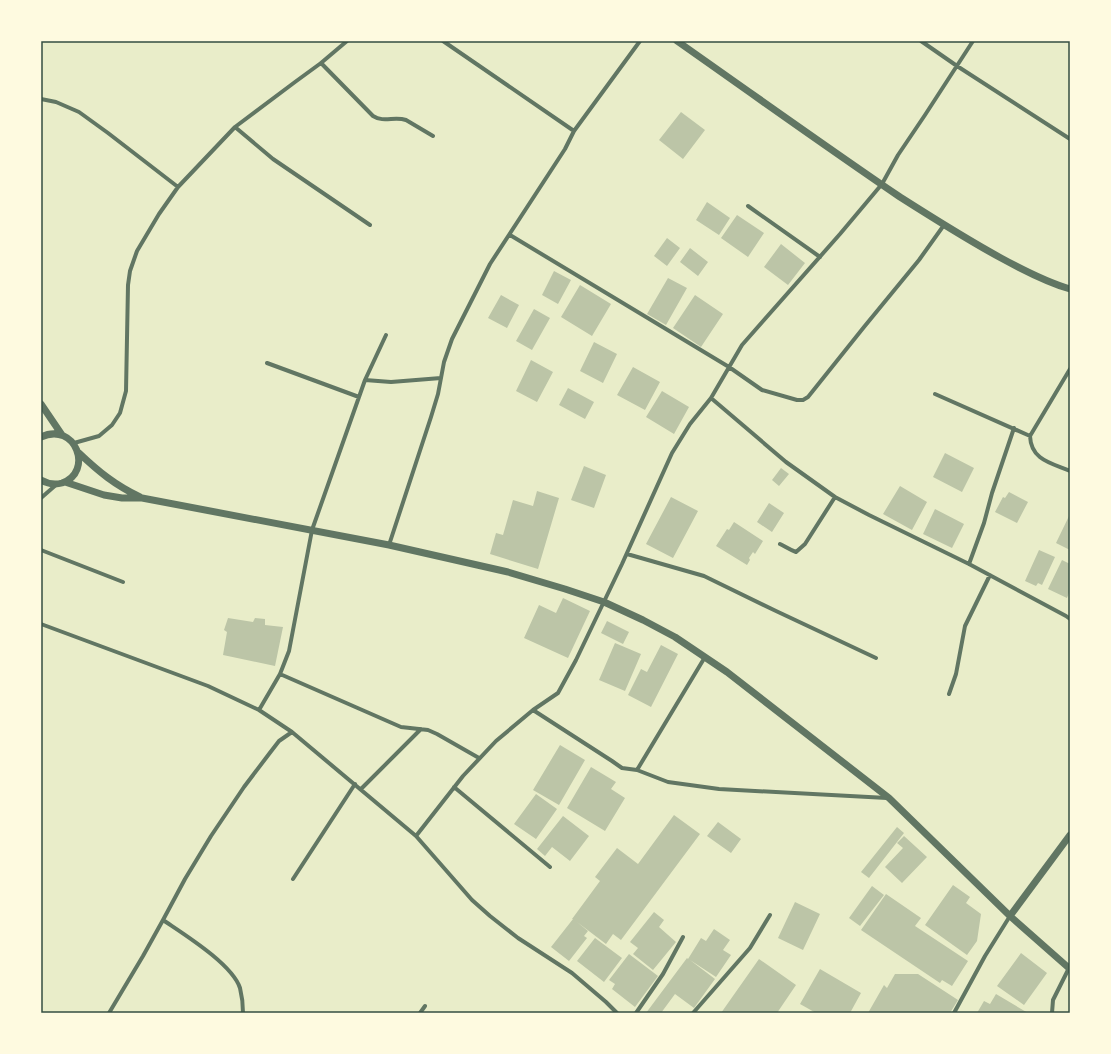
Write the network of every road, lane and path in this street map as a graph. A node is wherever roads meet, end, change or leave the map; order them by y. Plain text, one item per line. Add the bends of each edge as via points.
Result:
1 (347, 41) edge
2 (443, 41) edge
3 (640, 41) edge
4 (677, 41) edge
5 (921, 41) edge
6 (973, 41) edge
7 (321, 63) junction
8 (957, 66) junction
9 (41, 99) edge
10 (236, 127) junction
11 (574, 131) junction
12 (433, 136) dead end
13 (1070, 139) edge
14 (882, 184) junction
15 (178, 187) junction
16 (748, 206) dead end
17 (370, 224) dead end
18 (944, 225) junction
19 (510, 235) junction
20 (820, 256) junction
21 (1070, 289) edge
22 (386, 335) dead end
23 (267, 362) dead end
24 (728, 367) junction
25 (1070, 369) edge
26 (441, 378) junction
27 (365, 380) junction
28 (935, 394) dead end
29 (359, 397) junction
30 (711, 398) junction
31 (41, 404) edge
32 (1014, 428) junction
33 (62, 435) junction
34 (1030, 436) junction
35 (41, 437) edge
36 (74, 443) junction
37 (78, 453) junction
38 (1070, 471) edge
39 (41, 480) edge
40 (62, 483) junction
41 (835, 497) junction
42 (41, 498) edge
43 (142, 498) junction
44 (312, 530) junction
45 (780, 544) dead end
46 (389, 545) junction
47 (41, 550) edge
48 (627, 554) junction
49 (969, 564) junction
50 (990, 575) junction
51 (124, 582) dead end
52 (604, 602) junction
53 (1070, 619) edge
54 (41, 624) edge
55 (705, 657) junction
56 (876, 658) dead end
57 (280, 674) junction
58 (949, 694) dead end
59 (259, 710) junction
60 (533, 710) junction
61 (421, 729) junction
62 (292, 732) junction
63 (479, 758) junction
64 (637, 770) junction
65 (355, 784) junction
66 (454, 786) junction
67 (361, 789) junction
68 (889, 798) junction
69 (1070, 835) edge
70 (416, 836) junction
71 (550, 867) dead end
72 (293, 879) dead end
73 (770, 915) dead end
74 (1010, 916) junction
75 (163, 920) junction
76 (683, 937) dead end
77 (1069, 968) edge
78 (425, 1006) dead end
79 (109, 1013) edge
80 (243, 1013) edge
81 (420, 1013) edge
82 (617, 1013) edge
83 (636, 1013) edge
84 (693, 1013) edge
85 (954, 1013) edge
86 (1052, 1013) edge

1 - 7 street
2 - 11 street
3 - 11 street
4 - 14 street
5 - 8 street
6 - 8 street
7 - 10 street
7 - 12 street via 377,119 401,118
8 - 13 street
8 - 14 street via 898,155
9 - 15 street via 56,102 79,112
10 - 15 street
10 - 17 street via 273,159
11 - 19 street
14 - 18 street
14 - 20 street
15 - 36 street via 137,251 130,271 126,391 120,413 112,425 99,436
16 - 20 street
18 - 21 street via 1017,266
18 - 24 street via 919,260 808,397 797,400 762,390
19 - 24 street
19 - 26 street via 490,264 462,319 450,345
20 - 24 street via 742,345
22 - 27 street
23 - 29 street
24 - 30 street
25 - 34 street
26 - 27 street via 391,382
26 - 46 street via 431,417
27 - 29 street
28 - 32 street
29 - 44 street
30 - 41 street via 786,462
30 - 48 street via 690,424 672,453
31 - 33 street
32 - 34 street
32 - 49 street
33 - 35 street via 54,433
33 - 36 street
34 - 38 street via 1035,453 1044,460
36 - 37 street
37 - 40 street via 77,470 72,477
37 - 43 street via 114,483
39 - 40 street via 50,484
40 - 42 street
40 - 43 street via 104,495
41 - 45 street via 805,544 796,552
41 - 49 street
43 - 44 street
44 - 46 street
44 - 57 street via 289,651
46 - 52 street via 508,572
47 - 51 street
48 - 52 street
48 - 56 street via 704,576
49 - 50 street
50 - 53 street
50 - 58 street via 965,626 956,674
52 - 55 street via 675,637
52 - 60 street via 558,693
54 - 59 street via 208,686
55 - 64 street
55 - 68 street
57 - 59 street
57 - 61 street via 400,727
59 - 62 street
60 - 63 street
60 - 64 street via 622,768
61 - 63 street via 438,734
61 - 67 street
62 - 65 street
62 - 75 street via 279,741 244,787 211,836
63 - 66 street
64 - 68 street via 668,782 718,788
65 - 67 street
65 - 72 street
66 - 70 street
66 - 71 street
67 - 70 street
68 - 74 street
69 - 74 street
70 - 82 street via 472,900 490,916 518,938 572,973
73 - 84 street via 750,948
74 - 77 street
74 - 85 street
75 - 79 street
75 - 80 street via 220,961 232,973 240,987
76 - 83 street via 663,974
77 - 86 street via 1054,1000
78 - 81 street

